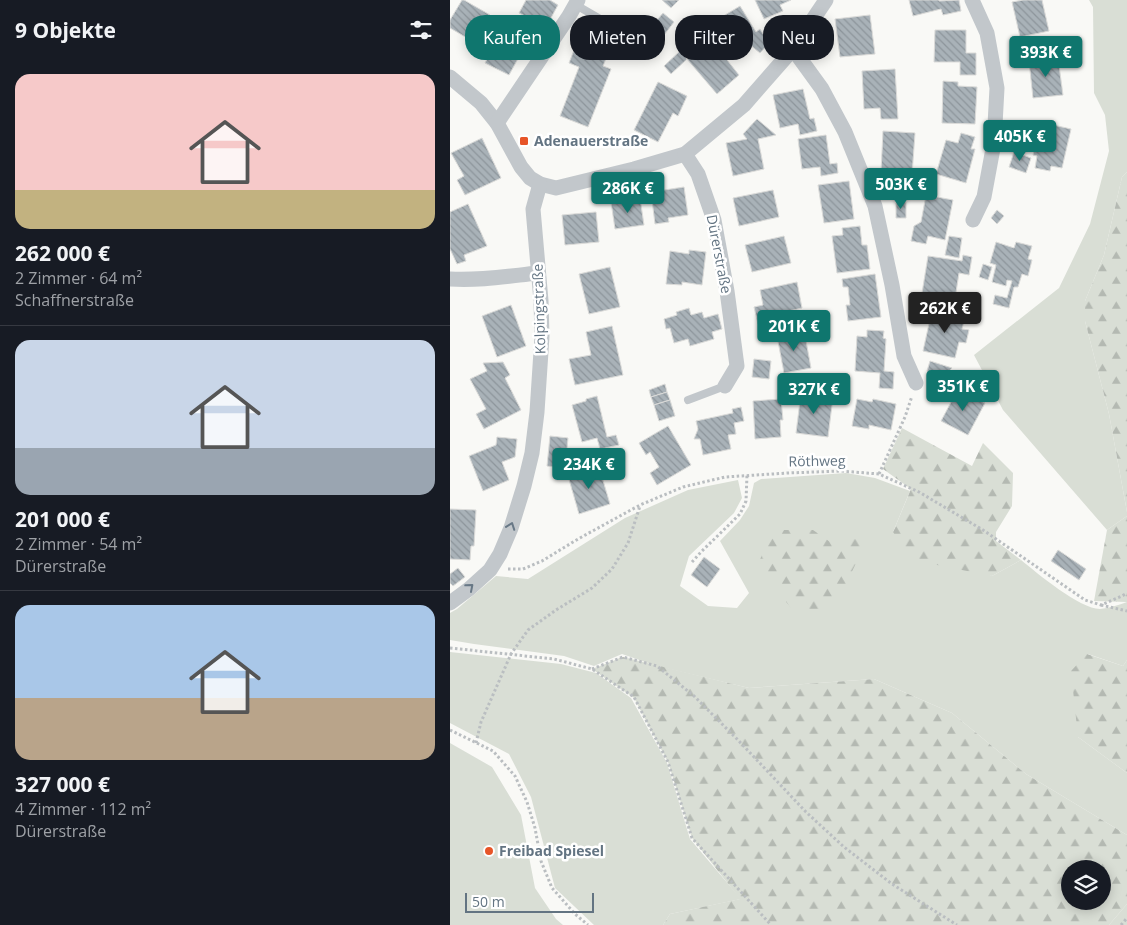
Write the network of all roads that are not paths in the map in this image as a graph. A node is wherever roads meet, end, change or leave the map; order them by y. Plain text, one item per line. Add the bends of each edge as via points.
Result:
1 (826, 0) edge
2 (972, 0) edge
3 (577, 2) edge
4 (598, 15) edge
5 (816, 15) edge
6 (783, 60) edge
7 (801, 60) edge
8 (450, 77) edge
9 (497, 122) junction
10 (685, 154) junction
11 (540, 184) junction
12 (973, 220) dead end
13 (538, 273) junction
14 (450, 279) edge
15 (916, 383) road end
16 (725, 386) joint
17 (688, 400) dead end
18 (450, 603) edge

1 - 5 street
2 - 12 street via 987,33 997,88 994,142 984,197
3 - 4 lane
3 - 9 street
6 - 10 street via 744,104
7 - 15 street via 822,89 845,132 875,206 904,356
8 - 9 street via 481,103
9 - 11 street via 520,167
10 - 11 street via 556,188
10 - 16 street, Dürerstraße via 698,174 714,220 727,291 737,366
11 - 13 street, Kolpingstraße via 533,209
13 - 14 street
18 -> 13 street, Kolpingstraße via 490,570 511,528 524,486 537,412 542,336
16 - 17 lane

